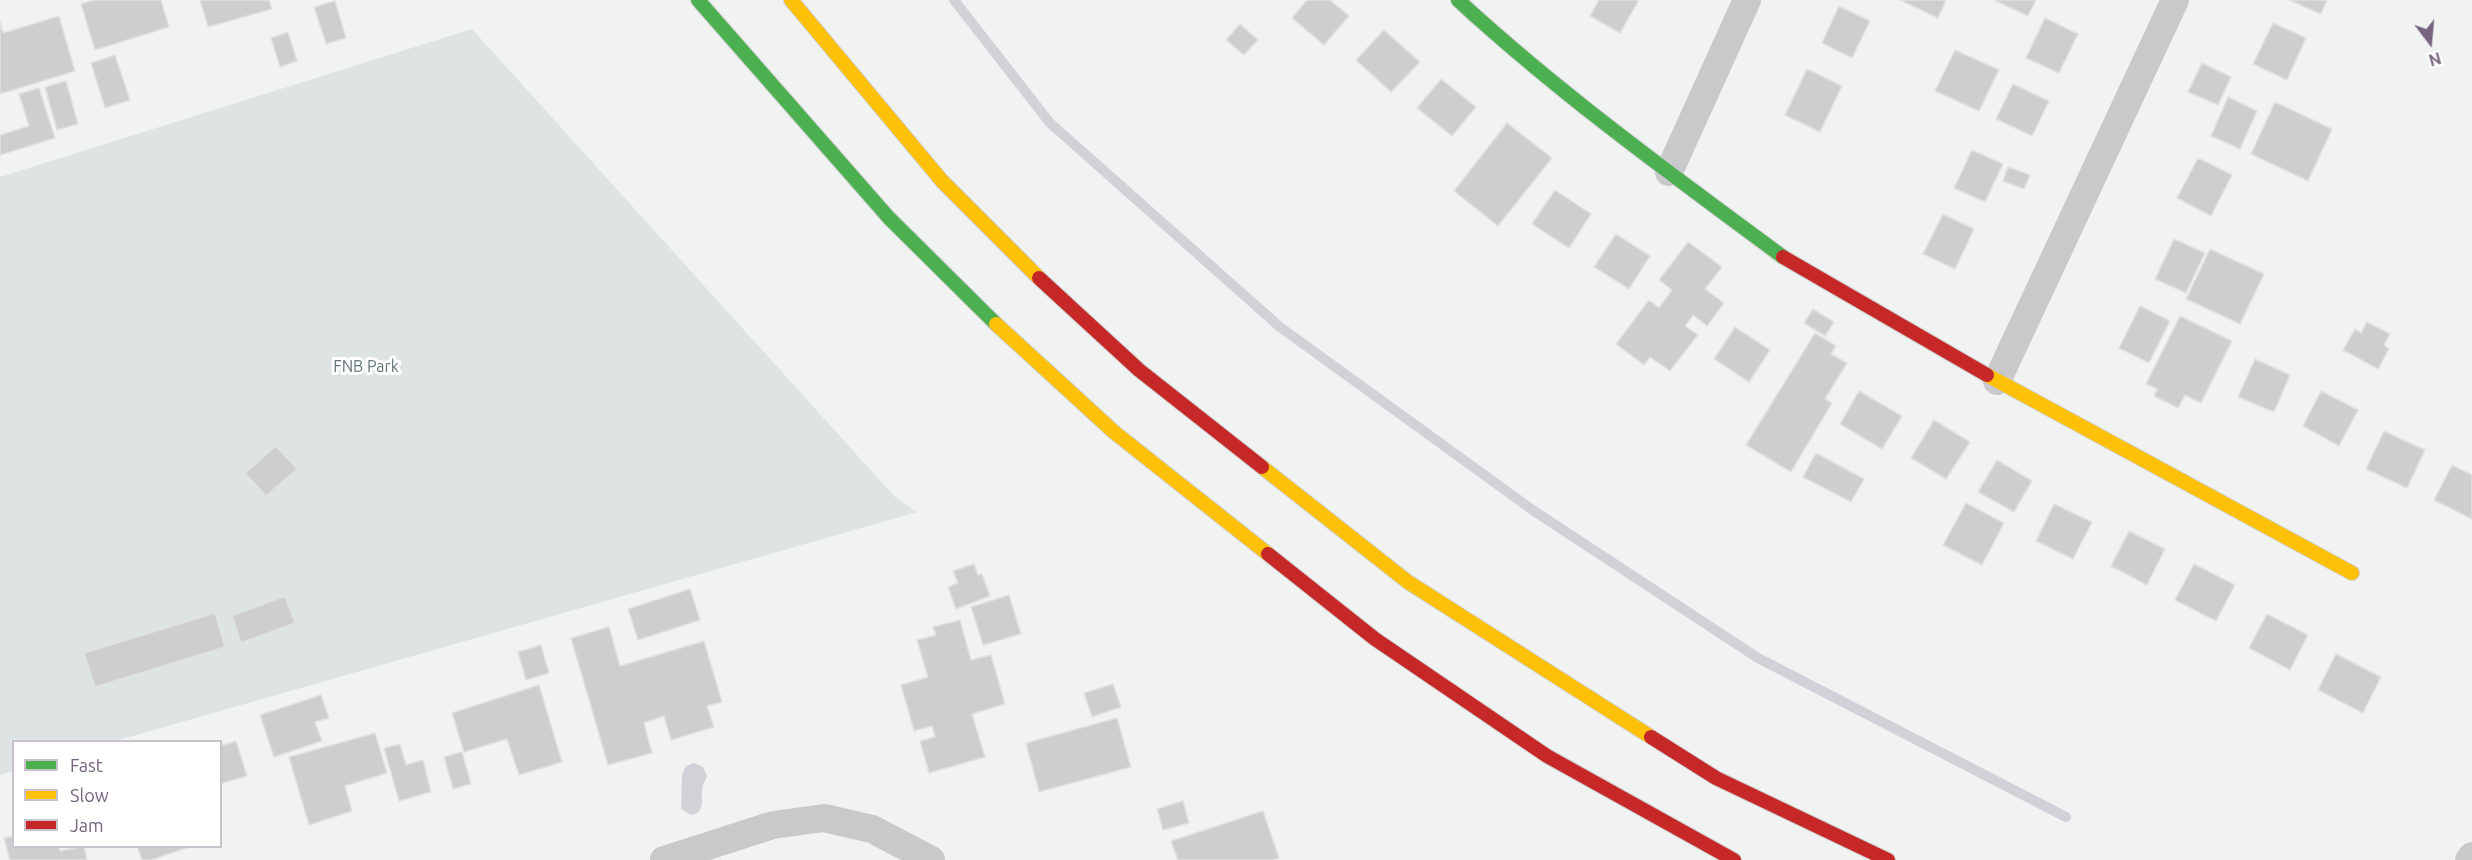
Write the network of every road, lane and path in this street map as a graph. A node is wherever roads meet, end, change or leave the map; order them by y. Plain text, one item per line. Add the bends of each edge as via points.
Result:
1 (698, 0) edge
2 (790, 0) edge
3 (1458, 0) edge
4 (1747, 0) edge
5 (2175, 0) edge
6 (1669, 172) junction
7 (1997, 381) junction
8 (2352, 573) dead end
9 (2472, 856) edge
10 (664, 860) edge
11 (931, 860) edge
12 (1734, 860) edge
13 (1888, 860) edge
14 (2469, 860) edge

1 - 12 main road via 889,218 1000,328 1114,432 1375,639 1547,756
2 - 13 main road via 942,181 1041,279 1139,370 1408,582 1716,778
3 - 6 main road via 1496,35
4 - 6 street
5 - 7 street
6 - 7 main road via 1791,262
7 - 8 main road
9 - 14 street
10 - 11 street via 774,825 824,818 872,829

